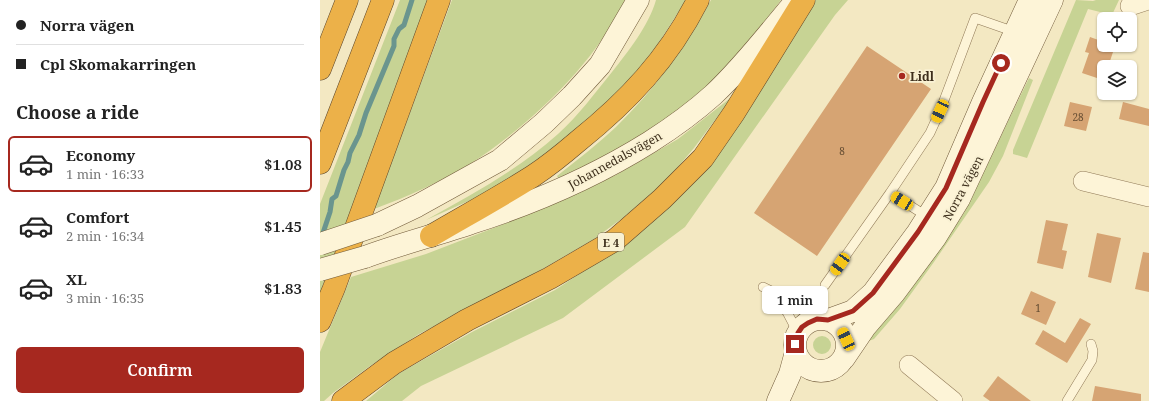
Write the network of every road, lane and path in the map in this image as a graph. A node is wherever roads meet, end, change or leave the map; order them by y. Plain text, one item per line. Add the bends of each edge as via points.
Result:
1 (347, 0) edge
2 (383, 0) edge
3 (439, 0) edge
4 (638, 0) edge
5 (698, 0) edge
6 (797, 0) edge
7 (804, 0) edge
8 (1030, 0) edge
9 (1052, 0) edge
10 (1148, 0) edge
11 (1130, 6) dead end
12 (1015, 33) junction
13 (320, 69) edge
14 (320, 163) edge
15 (1083, 181) dead end
16 (890, 193) junction
17 (1149, 197) edge
18 (928, 217) junction
19 (430, 236) junction
20 (320, 244) edge
21 (320, 270) edge
22 (825, 285) dead end
23 (823, 320) junction
24 (320, 321) edge
25 (797, 342) junction
26 (1091, 344) dead end
27 (844, 358) junction
28 (910, 365) dead end
29 (822, 372) junction
30 (343, 401) edge
31 (778, 401) edge
32 (784, 401) edge
33 (953, 401) edge
34 (1067, 401) edge

1 - 13 highway
2 - 14 highway
3 - 24 highway
4 - 20 main road, bridge via 600,65 544,124 500,160 377,225
5 - 19 highway via 668,51 607,118 534,175
6 - 19 main road, Johannedalsvägen via 712,95 669,129 594,174 557,191
7 - 30 highway, E 4 via 703,158 662,199 615,240 421,347 394,363
8 - 12 main road, Norra vägen
9 - 27 main road, Norra vägen via 959,199 930,244
10 - 11 street
12 - 16 lane via 975,18 930,133
12 - 18 main road, Norra vägen via 946,188
15 - 17 street
16 - 18 lane
16 - 22 lane
18 - 23 main road, Norra vägen via 873,293 853,311
19 - 21 main road, Johannedalsvägen, bridge
23 - 25 main road via 802,327
23 - 25 lane via 763,287 787,312
23 - 27 main road via 836,324 842,331 847,349
25 - 29 main road via 799,359 806,367
25 - 31 main road via 790,374
26 - 34 lane via 1092,360
27 - 29 main road via 838,365
28 - 33 street
29 - 32 main road

